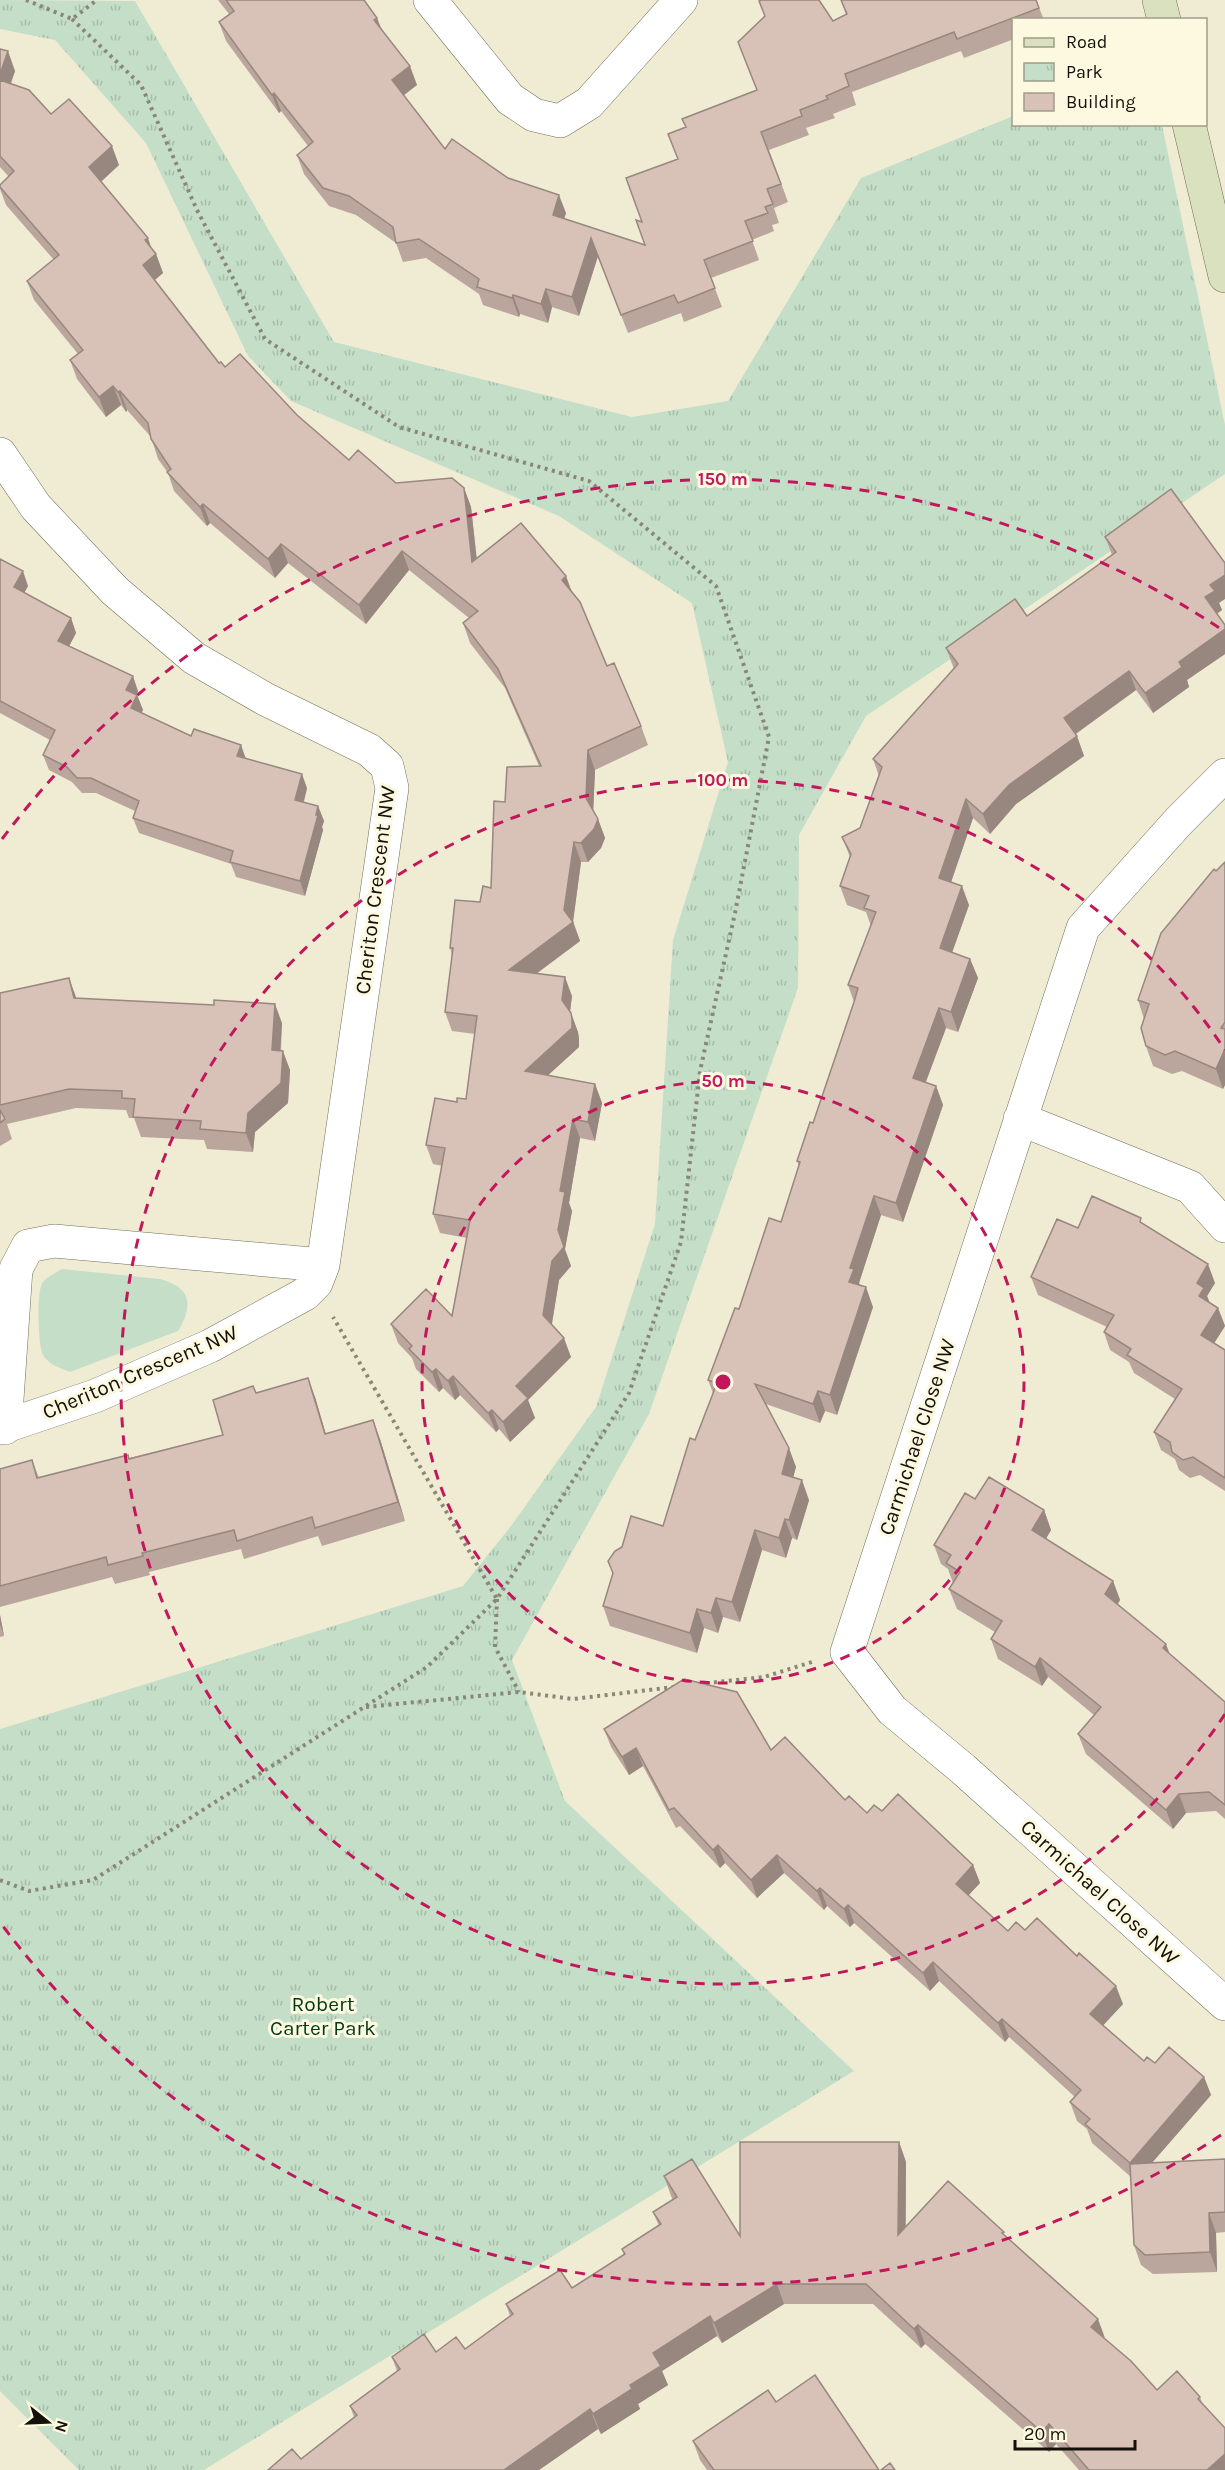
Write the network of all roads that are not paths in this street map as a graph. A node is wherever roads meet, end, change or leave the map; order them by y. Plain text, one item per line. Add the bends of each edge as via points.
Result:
1 (430, 0) edge
2 (681, 0) edge
3 (1159, 0) edge
4 (1164, 18) edge
5 (1189, 126) edge
6 (1225, 276) edge
7 (0, 454) edge
8 (1225, 775) edge
9 (1020, 1119) junction
10 (1225, 1226) edge
11 (323, 1265) junction
12 (3, 1428) edge
13 (1225, 2004) edge

1 - 2 street via 510,99 534,115 560,121 589,103
3 - 4 street
5 - 6 street
7 - 11 street, Cheriton Crescent NW via 36,507 115,591 194,658 265,699 369,750 387,766 392,788
8 - 9 street, Carmichael Close NW via 1083,928
9 - 10 street via 1190,1187
9 - 13 street, Carmichael Close NW via 847,1652 892,1710
11 - 12 street, Cheriton Crescent NW via 316,1283 305,1294 210,1346 95,1396
11 - 12 street, Cheriton Crescent NW via 54,1241 28,1246 16,1269

